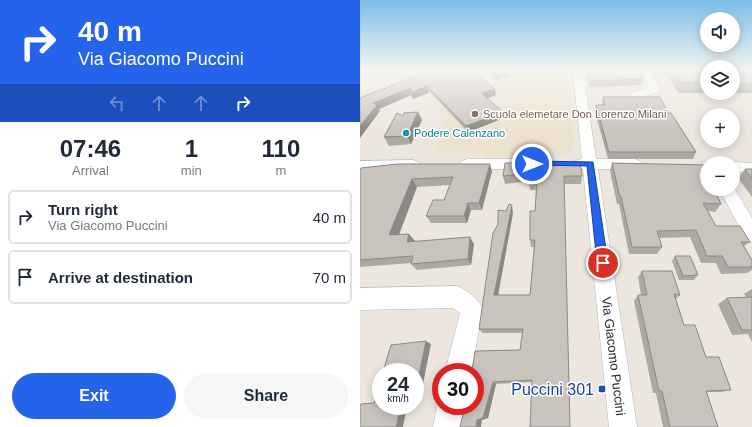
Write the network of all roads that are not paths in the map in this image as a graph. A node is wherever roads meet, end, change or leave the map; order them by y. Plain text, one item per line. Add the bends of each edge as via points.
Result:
1 (581, 91) edge
2 (651, 91) edge
3 (636, 94) dead end
4 (450, 164) edge
5 (539, 164) edge
6 (563, 164) edge
7 (590, 164) junction
8 (648, 164) edge
9 (428, 165) edge
10 (360, 166) edge
11 (740, 167) edge
12 (752, 168) edge
13 (731, 196) edge
14 (752, 234) edge
15 (360, 299) edge
16 (460, 363) edge
17 (449, 415) edge
18 (446, 427) edge
19 (623, 427) edge

1 - 7 street, Via Giacomo Puccini
2 - 3 street
4 - 5 street
6 - 7 street
7 - 8 street
7 - 19 street, Via Giacomo Puccini
9 - 10 street
11 - 12 street
13 - 14 street
15 - 16 street via 457,297 472,309
17 - 18 street

